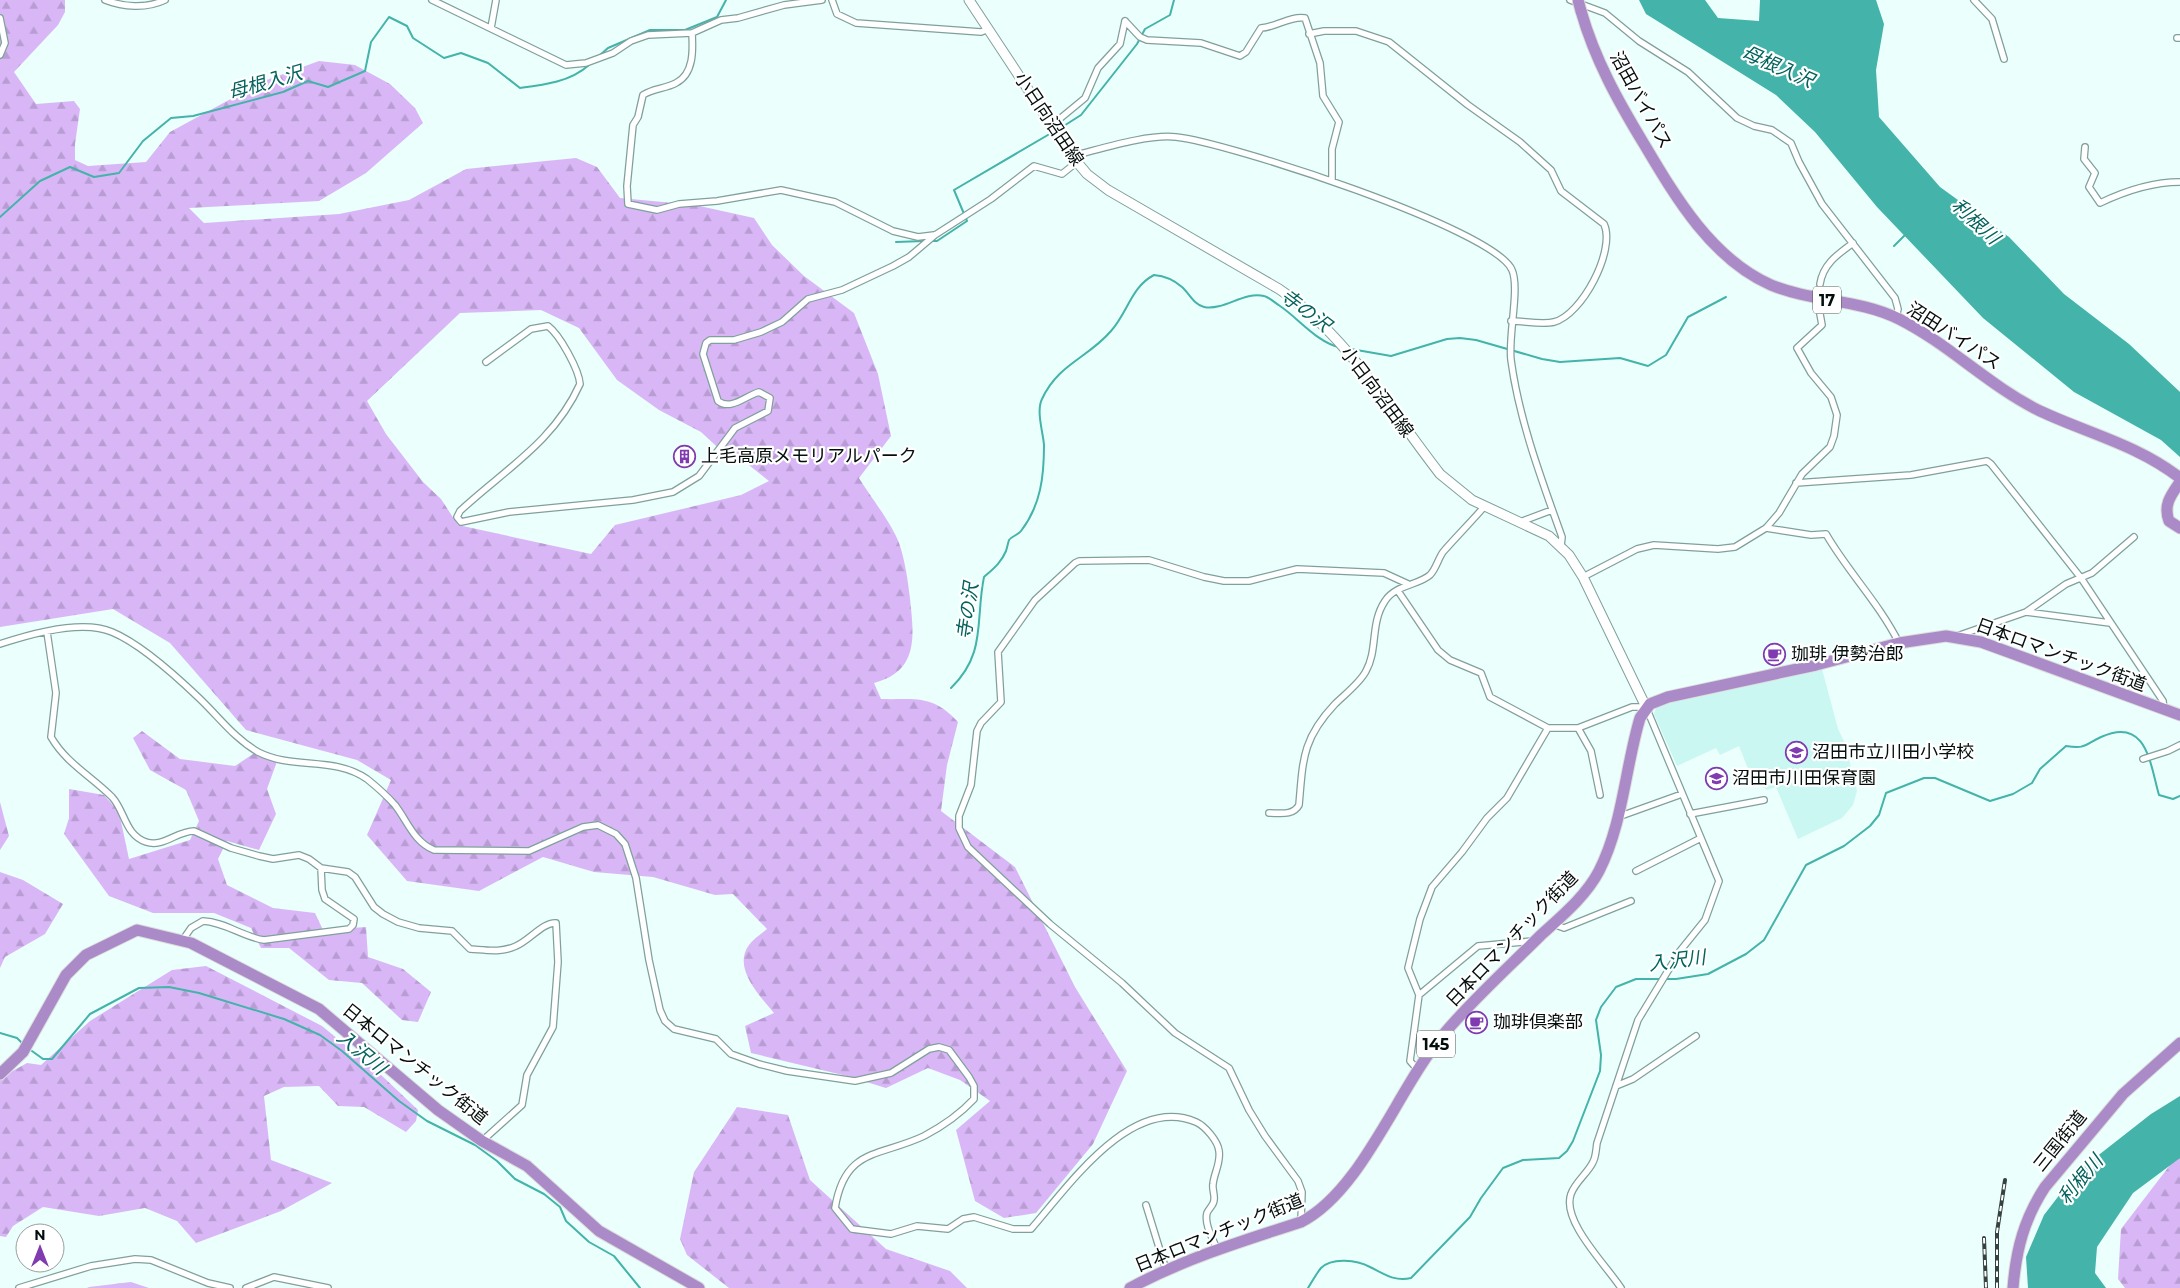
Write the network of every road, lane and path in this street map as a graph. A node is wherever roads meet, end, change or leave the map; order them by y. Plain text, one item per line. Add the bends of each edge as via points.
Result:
1 (105, 0) edge
2 (165, 0) edge
3 (432, 0) edge
4 (496, 0) edge
5 (822, 0) edge
6 (832, 0) edge
7 (969, 0) edge
8 (1570, 0) edge
9 (1974, 0) edge
10 (1579, 6) edge
11 (0, 18) edge
12 (491, 28) junction
13 (990, 29) junction
14 (692, 33) junction
15 (1309, 34) junction
16 (0, 54) edge
17 (2004, 58) dead end
18 (1051, 126) junction
19 (2085, 147) dead end
20 (1074, 159) junction
21 (1332, 181) junction
22 (2180, 182) edge
23 (934, 235) junction
24 (1854, 243) junction
25 (1820, 284) tunnel mouth
26 (1820, 314) tunnel mouth
27 (1896, 318) junction
28 (1511, 321) junction
29 (486, 362) dead end
30 (2180, 478) edge
31 (2180, 482) edge
32 (1796, 483) junction
33 (1484, 507) junction
34 (1552, 510) junction
35 (1520, 522) junction
36 (1766, 528) junction
37 (2180, 528) edge
38 (2134, 537) dead end
39 (1561, 546) junction
40 (1583, 576) junction
41 (2081, 578) junction
42 (1408, 584) junction
43 (1398, 591) junction
44 (2026, 612) junction
45 (2110, 623) junction
46 (47, 632) junction
47 (1955, 637) junction
48 (1899, 643) junction
49 (0, 644) edge
50 (1646, 707) junction
51 (2164, 711) junction
52 (2180, 716) edge
53 (1548, 728) junction
54 (1578, 728) junction
55 (2180, 744) edge
56 (2144, 759) dead end
57 (1682, 794) junction
58 (1600, 795) dead end
59 (1764, 800) dead end
60 (1269, 813) dead end
61 (1690, 814) junction
62 (1618, 817) junction
63 (1701, 838) junction
64 (321, 868) junction
65 (1636, 870) dead end
66 (1631, 902) dead end
67 (1553, 924) junction
68 (182, 941) junction
69 (1535, 941) junction
70 (1419, 995) junction
71 (1696, 1036) dead end
72 (2180, 1044) edge
73 (1418, 1070) junction
74 (0, 1074) edge
75 (1616, 1086) junction
76 (482, 1141) junction
77 (1146, 1206) dead end
78 (1301, 1222) junction
79 (1217, 1249) junction
80 (1166, 1270) junction
81 (695, 1286) edge
82 (19, 1288) edge
83 (230, 1288) edge
84 (246, 1288) edge
85 (328, 1288) edge
86 (1130, 1288) edge
87 (1621, 1288) edge
88 (2013, 1288) edge

1 - 2 street via 118,5 140,6
3 - 12 street
4 - 12 street
5 - 14 street via 721,20
6 - 13 street via 837,14 856,24 981,32
7 - 13 main road, 小日向沼田線
8 - 24 street via 1605,13 1639,41 1688,72 1737,118 1772,130 1792,143 1822,204
9 - 17 street via 1992,19
10 - 27 highway, 沼田バイパス / 17 via 1591,44 1613,92 1673,190 1725,256 1772,285
11 - 16 street via 5,44
12 - 14 street via 566,65 586,63 648,35
13 - 18 main road, 小日向沼田線
14 - 23 street via 693,53 687,73 677,83 643,95 633,124 628,204 657,210 781,190 835,202 893,231 918,237
15 - 18 street via 1305,18 1295,17 1276,26 1261,28 1246,52 1235,56 1201,43 1147,40 1125,21 1120,44 1098,68 1085,98
15 - 21 street via 1320,63 1323,96 1339,122 1332,149
15 - 28 street via 1356,31 1389,42 1515,138 1551,170 1561,191 1604,224 1607,245 1598,273 1569,314 1554,322
18 - 20 main road, 小日向沼田線
19 - 22 street via 2084,159 2096,173 2089,187 2100,203 2158,183
20 - 21 street via 1120,144 1175,137 1230,149
20 - 23 street via 1062,174 1034,166
20 - 33 main road, 小日向沼田線 via 1108,190 1301,304 1341,344 1440,474 1461,493
21 - 28 street via 1433,220 1497,253 1512,269 1515,286
23 - 29 street via 916,252 893,266 842,290 808,298 782,322 762,332 745,338 706,343 703,354 718,401 731,405 759,392 770,398 770,405 768,410 735,428 699,476 655,498 509,512 461,522 457,517 460,511 552,429 580,384 576,369 556,333 548,326 531,329
24 - 25 street via 1828,263
24 - 27 street via 1895,298
26 - 32 street via 1822,325 1797,348 1811,373 1831,397 1837,415 1830,447
27 - 30 highway, 沼田バイパス / 17 via 1922,332 2015,397 2138,451
28 - 34 street via 1511,359 1532,452
31 - 37 highway via 2166,507 2170,521
32 - 36 street
32 - 41 street via 1911,475 1987,461
33 - 35 main road, 小日向沼田線
33 - 42 street via 1442,553 1431,574
34 - 35 street
34 - 39 street via 1562,537
35 - 39 main road, 小日向沼田線 via 1549,536
36 - 40 street via 1735,547 1654,545 1637,549
36 - 48 street via 1826,534 1841,560 1877,605
38 - 41 street via 2092,573
39 - 40 main road, 小日向沼田線
40 - 50 main road, 小日向沼田線
41 - 44 street via 2066,584
41 - 45 street
42 - 43 street
42 - 78 street via 1384,573 1353,570 1298,569 1249,581 1224,581 1149,560 1074,563 1035,600 998,652 1001,702 977,731 971,785 959,816 959,828 968,847 1018,895 1122,983 1175,1033 1229,1068 1257,1123 1298,1181 1302,1192
43 - 53 street via 1438,650 1450,660 1481,673 1490,697
43 - 60 street via 1385,600 1376,618 1366,672 1313,731 1302,768 1299,805 1290,813
44 - 45 street
44 - 47 street
45 - 51 street via 2163,701
46 - 49 street
46 - 64 street via 56,693 51,737 67,759 112,797 135,836 153,844 194,831 231,848 273,859 299,855
46 - 79 street via 71,628 111,632 147,654 199,698 236,736 260,753 290,762 329,764 366,778 395,805 418,841 434,850 529,851 583,826 598,825 616,834 625,844 636,878 660,1010 674,1029 716,1039 731,1054 758,1064 855,1082 891,1073 929,1049 940,1047 949,1050 974,1086 974,1099 959,1114 924,1136 876,1152 852,1166 838,1187 834,1208 852,1229 890,1234 917,1226 948,1229 963,1219 974,1217 1012,1229 1031,1229 1104,1146 1148,1120 1185,1117 1200,1124 1220,1150 1213,1184 1214,1202 1207,1213 1208,1227
47 - 48 highway, 日本ロマンチック街道 via 1937,636
47 - 51 highway, 日本ロマンチック街道 via 1981,642
48 - 50 highway, 日本ロマンチック街道 via 1816,665 1695,690
50 - 54 street via 1632,707
50 - 57 street
50 - 62 highway, 日本ロマンチック街道 / 145 via 1637,728
51 - 52 highway, 日本ロマンチック街道
53 - 54 street
53 - 70 street via 1507,798 1432,887 1408,968
54 - 58 street via 1591,751
55 - 56 street
57 - 61 street
57 - 62 street
59 - 61 street
61 - 63 street
62 - 67 highway, 日本ロマンチック街道 / 145 via 1611,846 1598,873 1578,900
63 - 65 street
63 - 75 street via 1719,881 1705,920 1665,974 1638,1020
64 - 68 street via 322,890 326,899 354,919 349,929 264,940 203,921 191,928
64 - 76 street via 348,872 374,907 398,922 452,932 470,949 504,950 518,946 546,926 556,923 558,962 553,1027 527,1075 522,1104
66 - 67 street via 1564,928
67 - 69 highway, 日本ロマンチック街道 / 145
68 - 74 highway, 日本ロマンチック街道 via 138,930 86,954 66,975 23,1052
68 - 76 highway, 日本ロマンチック街道 via 319,1009 438,1110
69 - 70 street via 1478,946
69 - 73 highway, 日本ロマンチック街道 / 145 via 1443,1035
70 - 73 street via 1410,1061
71 - 75 street via 1633,1079
72 - 88 highway, 三国街道 via 2123,1094 2045,1187 2020,1238
73 - 78 highway, 日本ロマンチック街道 / 145 via 1353,1175 1324,1207
75 - 87 street via 1594,1161 1571,1193 1569,1205 1587,1243
76 - 81 highway, 日本ロマンチック街道 via 527,1166 599,1231
77 - 80 street
78 - 79 highway, 日本ロマンチック街道 / 145
79 - 80 highway, 日本ロマンチック街道 / 145
80 - 86 highway, 日本ロマンチック街道 / 145
82 - 83 street via 91,1266 135,1259 151,1260 208,1283
84 - 85 street via 274,1277

